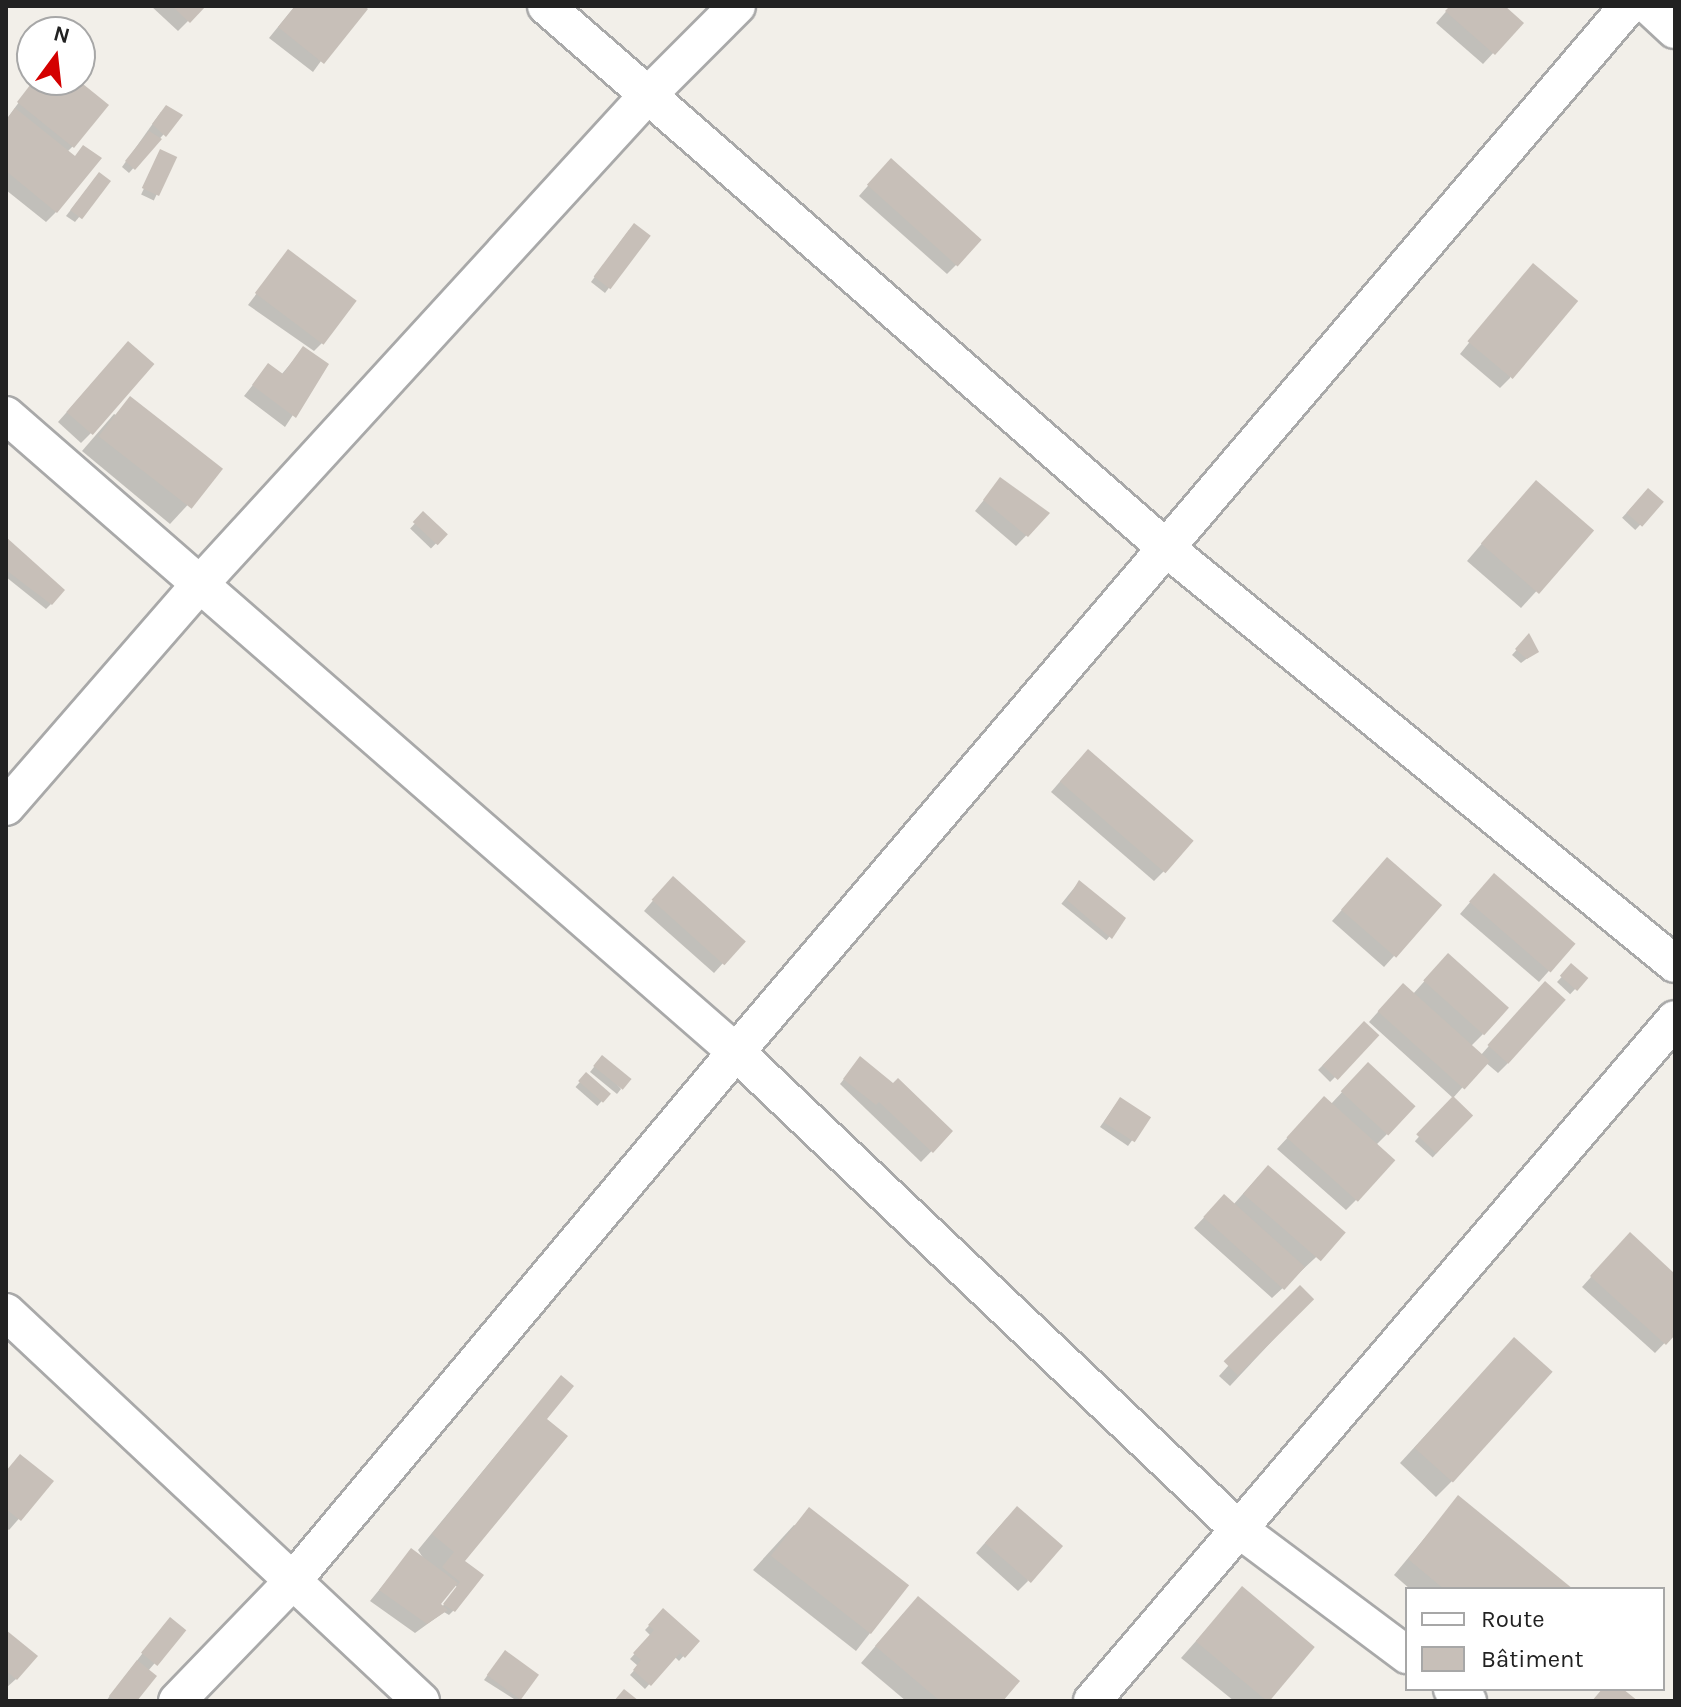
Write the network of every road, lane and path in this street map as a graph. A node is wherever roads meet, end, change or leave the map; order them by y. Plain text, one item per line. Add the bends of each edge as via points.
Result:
1 (546, 6) edge
2 (737, 6) edge
3 (1628, 6) edge
4 (1649, 6) edge
5 (1675, 30) edge
6 (645, 98) junction
7 (6, 415) edge
8 (1166, 548) junction
9 (200, 584) junction
10 (6, 807) edge
11 (1675, 964) edge
12 (1675, 1019) edge
13 (736, 1052) junction
14 (6, 1312) edge
15 (1236, 1527) junction
16 (290, 1584) junction
17 (1405, 1654) edge
18 (177, 1701) edge
19 (421, 1701) edge
20 (1092, 1701) edge

1 - 6 street
2 - 6 street
3 - 8 street
4 - 5 street
6 - 8 street
6 - 9 street
7 - 9 street
8 - 11 street
8 - 13 street
9 - 10 street
9 - 13 street
12 - 15 street
13 - 15 street
13 - 16 street
14 - 16 street
15 - 17 street
15 - 20 street
16 - 18 street
16 - 19 street

